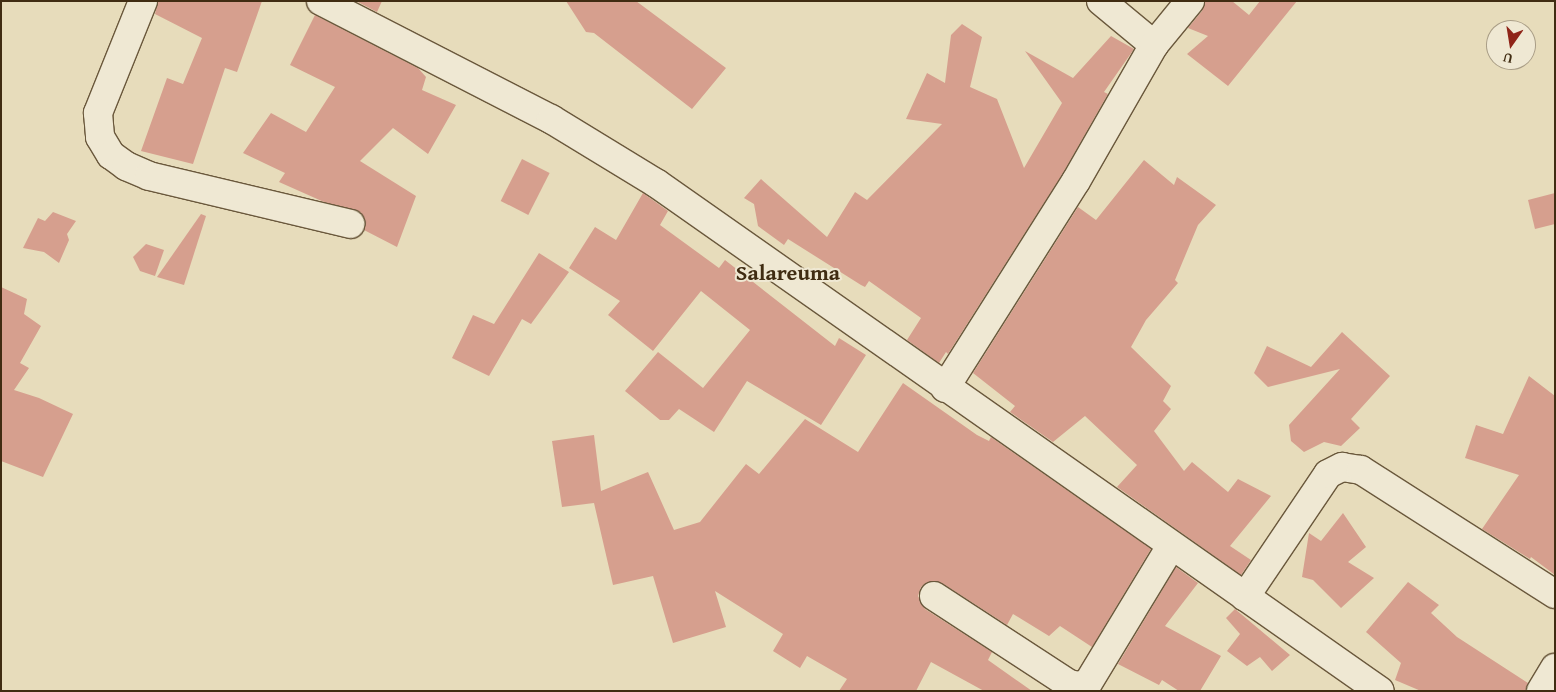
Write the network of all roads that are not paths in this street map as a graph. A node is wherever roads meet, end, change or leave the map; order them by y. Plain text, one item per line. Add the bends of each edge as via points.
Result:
1 (143, 1) edge
2 (321, 1) edge
3 (1101, 1) edge
4 (1190, 1) edge
5 (1154, 45) junction
6 (350, 224) dead end
7 (945, 388) junction
8 (1171, 546) junction
9 (1555, 594) edge
10 (934, 596) dead end
11 (1245, 597) junction
12 (1555, 668) edge
13 (1380, 691) edge
14 (1541, 691) edge

1 - 6 street via 98,113 100,137 111,155 149,176
2 - 7 street via 551,119 656,183
3 - 5 street
4 - 5 street
5 - 7 street via 1076,181
7 - 8 street
8 - 10 street via 1088,683 1079,686 1069,684
8 - 11 street
9 - 11 street via 1361,470 1342,467 1328,474
11 - 13 street
12 - 14 street

